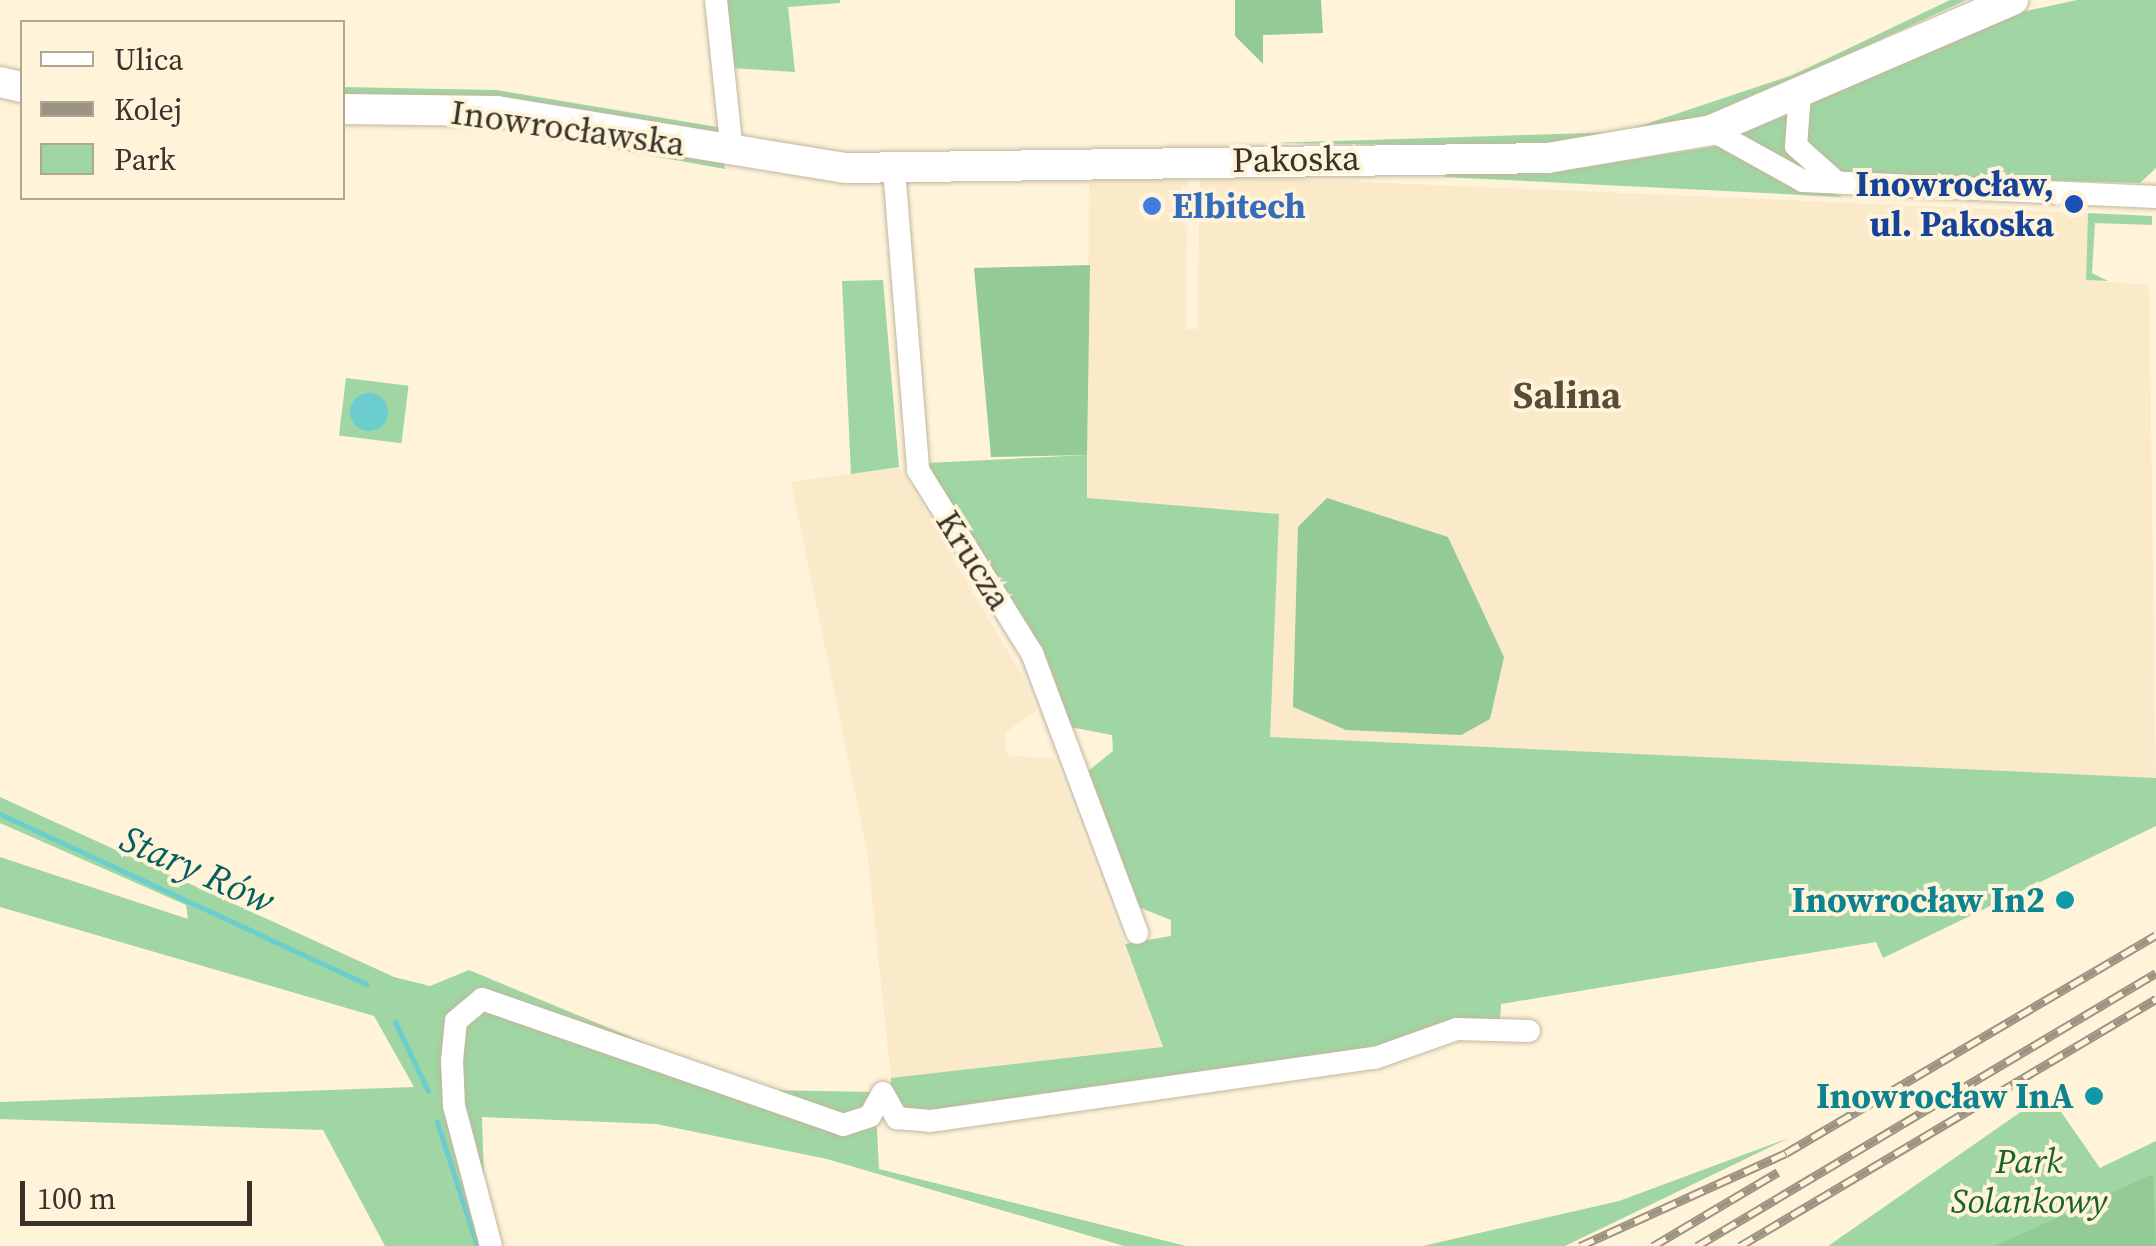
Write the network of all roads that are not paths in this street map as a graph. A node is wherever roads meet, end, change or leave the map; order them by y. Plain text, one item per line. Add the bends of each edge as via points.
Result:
1 (716, 0) edge
2 (2013, 0) edge
3 (1800, 92) junction
4 (345, 109) edge
5 (1711, 130) junction
6 (732, 153) junction
7 (894, 169) junction
8 (1845, 182) junction
9 (2156, 196) edge
10 (1138, 933) dead end
11 (1530, 1030) dead end
12 (491, 1246) edge

1 - 6 street
2 - 3 main road, Pakoska
3 - 5 main road, Pakoska
3 - 8 street via 1796,146 1816,172
4 - 6 main road, Inowrocławska via 497,111
5 - 7 main road, Pakoska via 1548,158
5 - 8 street via 1802,180
6 - 7 main road, Pakoska
7 - 10 street, Krucza via 918,470 1032,654
8 - 9 street
11 - 12 street via 1458,1029 1375,1058 930,1120 897,1118 883,1093 870,1116 843,1125 482,1000 456,1021 452,1061 454,1106

